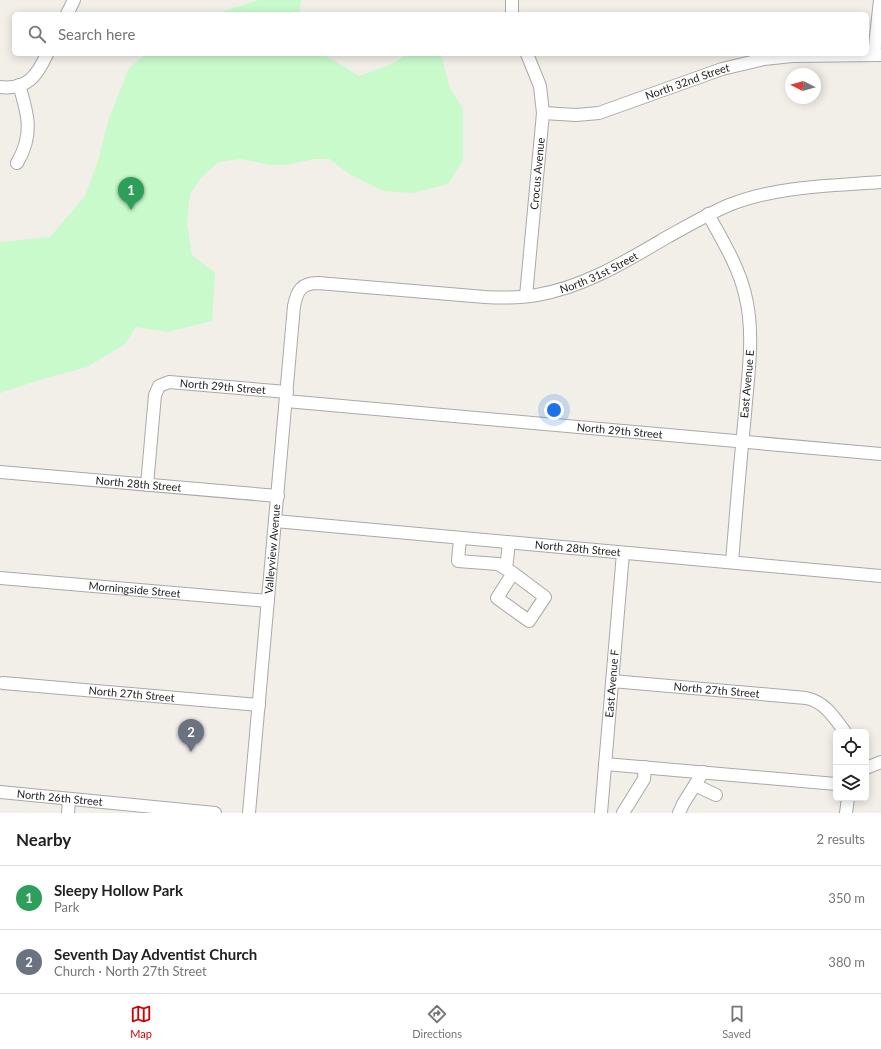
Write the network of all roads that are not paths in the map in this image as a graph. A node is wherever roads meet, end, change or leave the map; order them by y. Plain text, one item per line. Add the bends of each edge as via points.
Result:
1 (74, 0) edge
2 (512, 0) edge
3 (880, 0) edge
4 (68, 12) edge
5 (512, 12) edge
6 (878, 55) edge
7 (46, 56) edge
8 (528, 56) edge
9 (792, 56) edge
10 (19, 85) junction
11 (0, 87) edge
12 (543, 113) junction
13 (17, 163) dead end
14 (881, 182) edge
15 (708, 214) junction
16 (302, 287) joint
17 (526, 296) junction
18 (286, 396) junction
19 (742, 442) junction
20 (881, 454) edge
21 (0, 472) edge
22 (147, 485) junction
23 (278, 496) junction
24 (275, 521) junction
25 (460, 538) junction
26 (509, 543) junction
27 (623, 553) junction
28 (732, 562) junction
29 (881, 576) edge
30 (0, 578) edge
31 (268, 601) junction
32 (612, 681) junction
33 (3, 683) dead end
34 (259, 705) junction
35 (843, 729) edge
36 (881, 762) edge
37 (605, 764) junction
38 (645, 767) junction
39 (869, 767) edge
40 (703, 772) junction
41 (833, 784) edge
42 (695, 785) junction
43 (0, 792) edge
44 (716, 795) dead end
45 (69, 799) junction
46 (848, 801) edge
47 (68, 813) edge
48 (215, 813) edge
49 (249, 813) edge
50 (601, 813) edge
51 (624, 813) edge
52 (680, 813) edge
53 (846, 813) edge

1 - 4 street
2 - 5 street
3 - 6 street
7 - 10 street via 37,74
8 - 12 street, Crocus Avenue via 540,86
9 - 12 street, North 32nd Street via 764,58 722,69 599,114
10 - 11 street
10 - 13 street via 29,124 26,145
12 - 17 street, Crocus Avenue
14 - 15 street, North 31st Street via 777,191 742,200
15 - 17 street, North 31st Street via 594,277 563,289
15 - 19 street, East Avenue E via 730,253 742,282 748,311 750,353
16 - 17 street, North 31st Street via 318,282 485,297
16 - 18 street, Valleyview Avenue via 294,306
18 - 19 street, North 29th Street
18 - 22 street, North 29th Street via 169,382 159,386 155,395
18 - 23 street, Valleyview Avenue
19 - 20 street, North 29th Street
19 - 28 street, East Avenue E
21 - 22 street, North 28th Street
22 - 23 street, North 28th Street
23 - 24 street, Valleyview Avenue
24 - 25 street, North 28th Street
24 - 31 street, Valleyview Avenue
25 - 26 street, North 28th Street
25 - 26 street via 458,561 498,564 510,571
26 - 27 street, North 28th Street
27 - 28 street, North 28th Street
27 - 32 street, East Avenue F
28 - 29 street, North 28th Street
30 - 31 street, Morningside Street
31 - 34 street, Valleyview Avenue
32 - 35 street, North 27th Street via 806,698 820,703
32 - 37 street, East Avenue F
33 - 34 street, North 27th Street
34 - 49 street, Valleyview Avenue
36 - 39 street
37 - 38 street
37 - 50 street, East Avenue F
38 - 40 street
38 - 51 street via 644,779
40 - 41 street
40 - 42 street
42 - 44 street
42 - 52 street
43 - 45 street, North 26th Street
45 - 47 street
45 - 48 street, North 26th Street
46 - 53 street

